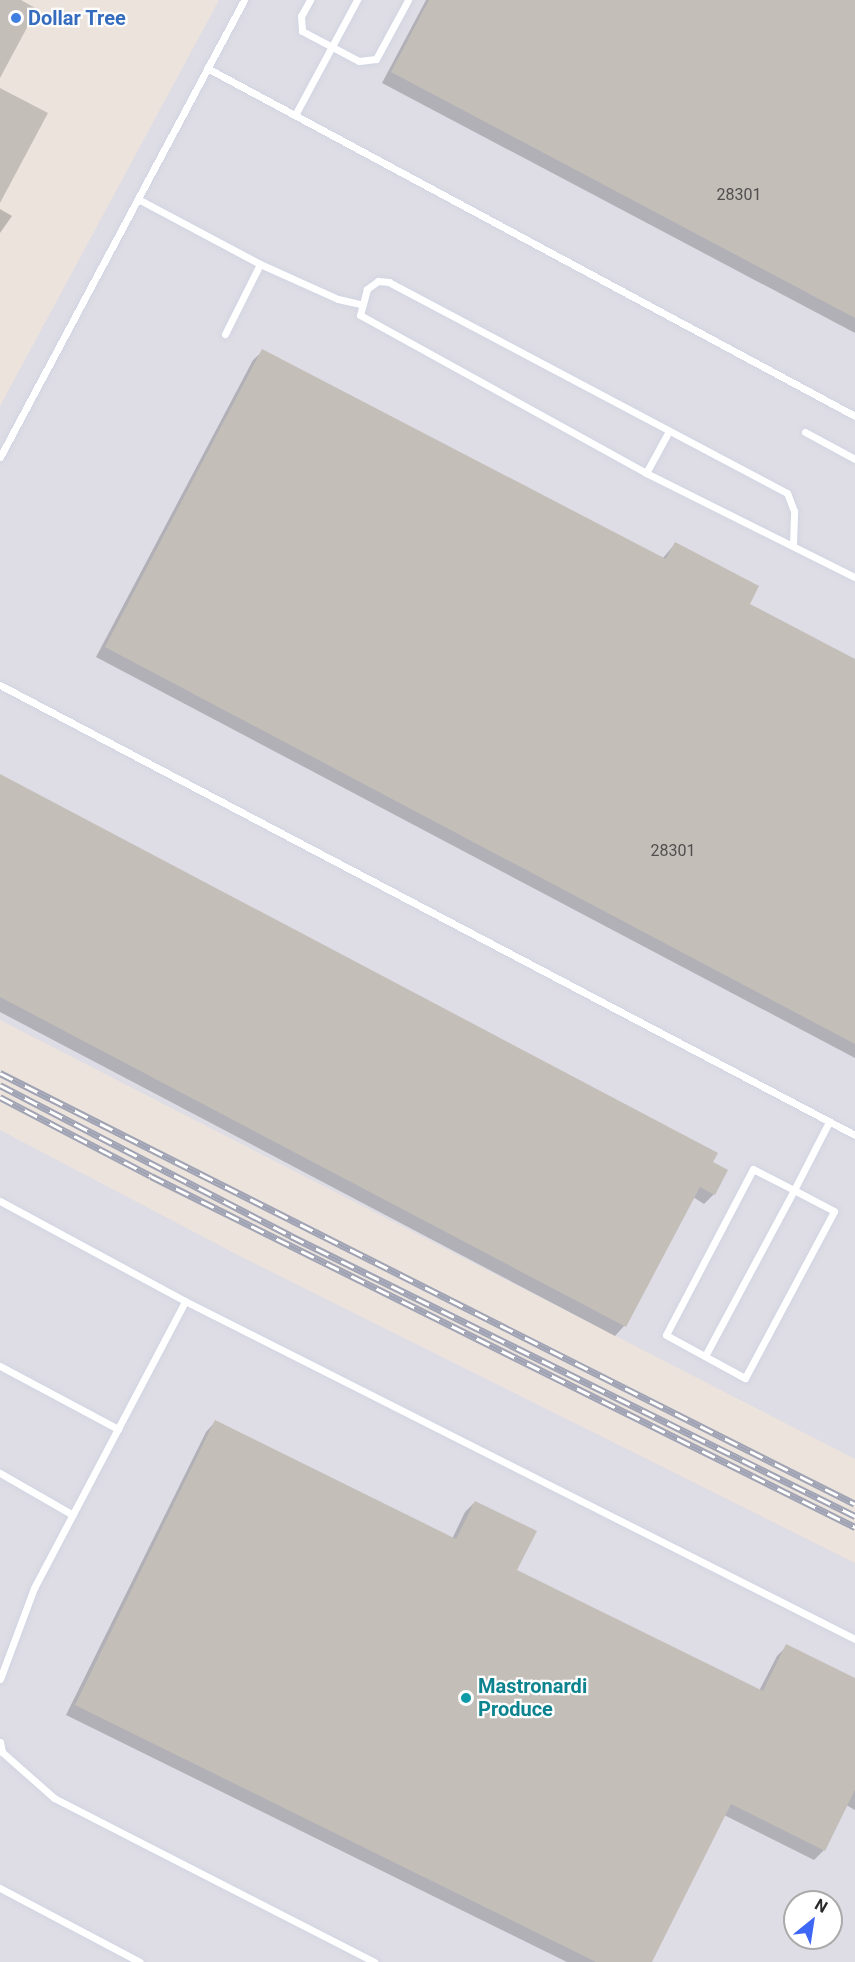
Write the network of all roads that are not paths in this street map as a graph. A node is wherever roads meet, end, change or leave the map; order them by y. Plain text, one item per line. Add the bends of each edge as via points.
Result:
1 (244, 0) edge
2 (310, 0) edge
3 (357, 0) edge
4 (408, 0) edge
5 (332, 47) junction
6 (207, 68) junction
7 (295, 116) junction
8 (138, 199) junction
9 (260, 264) junction
10 (360, 304) junction
11 (225, 334) dead end
12 (855, 416) edge
13 (669, 431) junction
14 (805, 432) dead end
15 (0, 457) edge
16 (855, 459) edge
17 (646, 473) junction
18 (793, 544) junction
19 (855, 577) edge
20 (0, 685) edge
21 (829, 1122) junction
22 (855, 1136) edge
23 (794, 1190) junction
24 (0, 1201) edge
25 (185, 1301) junction
26 (705, 1356) junction
27 (0, 1366) edge
28 (118, 1429) junction
29 (0, 1473) edge
30 (73, 1515) junction
31 (855, 1639) edge
32 (0, 1679) edge
33 (0, 1742) edge
34 (0, 1888) edge
35 (140, 1962) edge
36 (375, 1962) edge

1 - 6 lane
2 - 5 lane via 301,16 302,30
3 - 5 lane
4 - 5 lane via 376,59 359,61
5 - 7 lane
6 - 7 lane
6 - 8 lane
7 - 12 lane
8 - 9 lane
8 - 15 lane
9 - 10 lane
9 - 11 lane
10 - 13 lane via 367,289 378,281 389,282
10 - 17 lane via 360,315
13 - 17 lane
13 - 18 lane via 787,493 794,511
14 - 16 lane
17 - 18 lane via 765,534
18 - 19 lane
20 - 21 lane
21 - 22 lane
21 - 23 lane
23 - 26 lane
23 - 26 lane via 753,1169 666,1335
23 - 26 lane via 834,1211 745,1378
24 - 25 lane
25 - 28 lane
25 - 31 lane
27 - 28 lane
28 - 30 lane
29 - 30 lane
30 - 32 lane via 34,1588
33 - 36 lane via 2,1752 54,1798
34 - 35 lane

